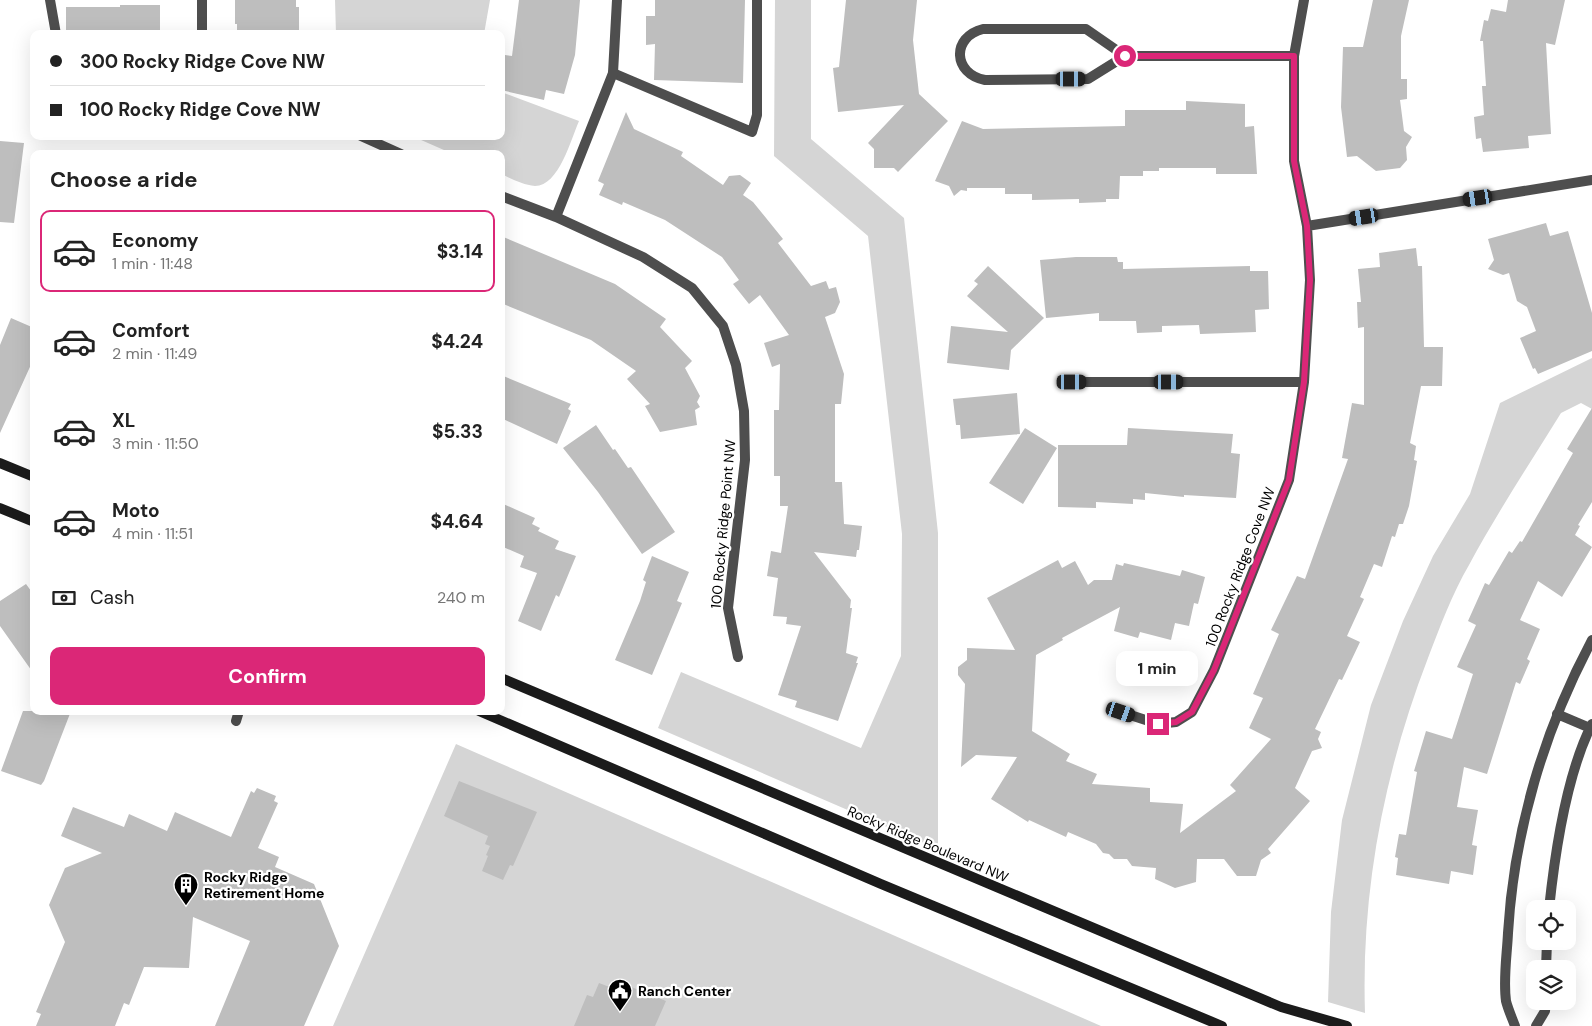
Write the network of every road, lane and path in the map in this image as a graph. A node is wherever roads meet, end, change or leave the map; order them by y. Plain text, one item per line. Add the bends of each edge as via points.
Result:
1 (50, 0) edge
2 (202, 0) edge
3 (617, 0) edge
4 (757, 0) edge
5 (1304, 0) edge
6 (55, 30) edge
7 (202, 30) edge
8 (1125, 56) junction
9 (1294, 56) junction
10 (613, 73) junction
11 (370, 140) edge
12 (392, 150) edge
13 (1592, 180) edge
14 (505, 198) edge
15 (556, 217) junction
16 (1307, 226) junction
17 (1072, 382) dead end
18 (1304, 382) junction
19 (0, 463) edge
20 (30, 475) edge
21 (0, 508) edge
22 (30, 520) edge
23 (1592, 640) edge
24 (738, 657) dead end
25 (505, 680) edge
26 (1121, 712) dead end
27 (1557, 714) junction
28 (488, 715) edge
29 (1591, 726) edge
30 (1550, 900) edge
31 (1545, 1010) edge
32 (1222, 1026) edge
33 (1347, 1026) edge
34 (1515, 1026) edge
35 (1536, 1026) edge

1 - 6 street
2 - 7 street
3 - 10 street
4 - 10 street via 758,115 752,132
5 - 9 street, 100 Rocky Ridge Cove NW
8 - 8 street via 1086,29 983,29 968,36 960,51 963,67 976,78 985,80 1088,79
8 - 9 street
9 - 16 street, 100 Rocky Ridge Cove NW via 1294,161
10 - 15 street
11 - 12 street
13 - 16 street
14 - 15 street, 100 Rocky Ridge Point NW
15 - 24 street, 100 Rocky Ridge Point NW via 643,257 692,288 723,326 736,365 744,411 745,460 728,608
16 - 18 street, 100 Rocky Ridge Cove NW via 1310,280
17 - 18 street
18 - 26 street, 100 Rocky Ridge Cove NW via 1289,480 1214,670 1192,712 1176,722 1158,724
19 - 20 street
21 - 22 street
23 - 27 street
25 - 33 street, Rocky Ridge Boulevard NW via 1280,1007
27 - 29 street
27 - 34 street via 1531,791 1514,871 1508,923 1506,1001
28 - 32 street via 890,888
29 - 30 street via 1562,822
31 - 35 street

